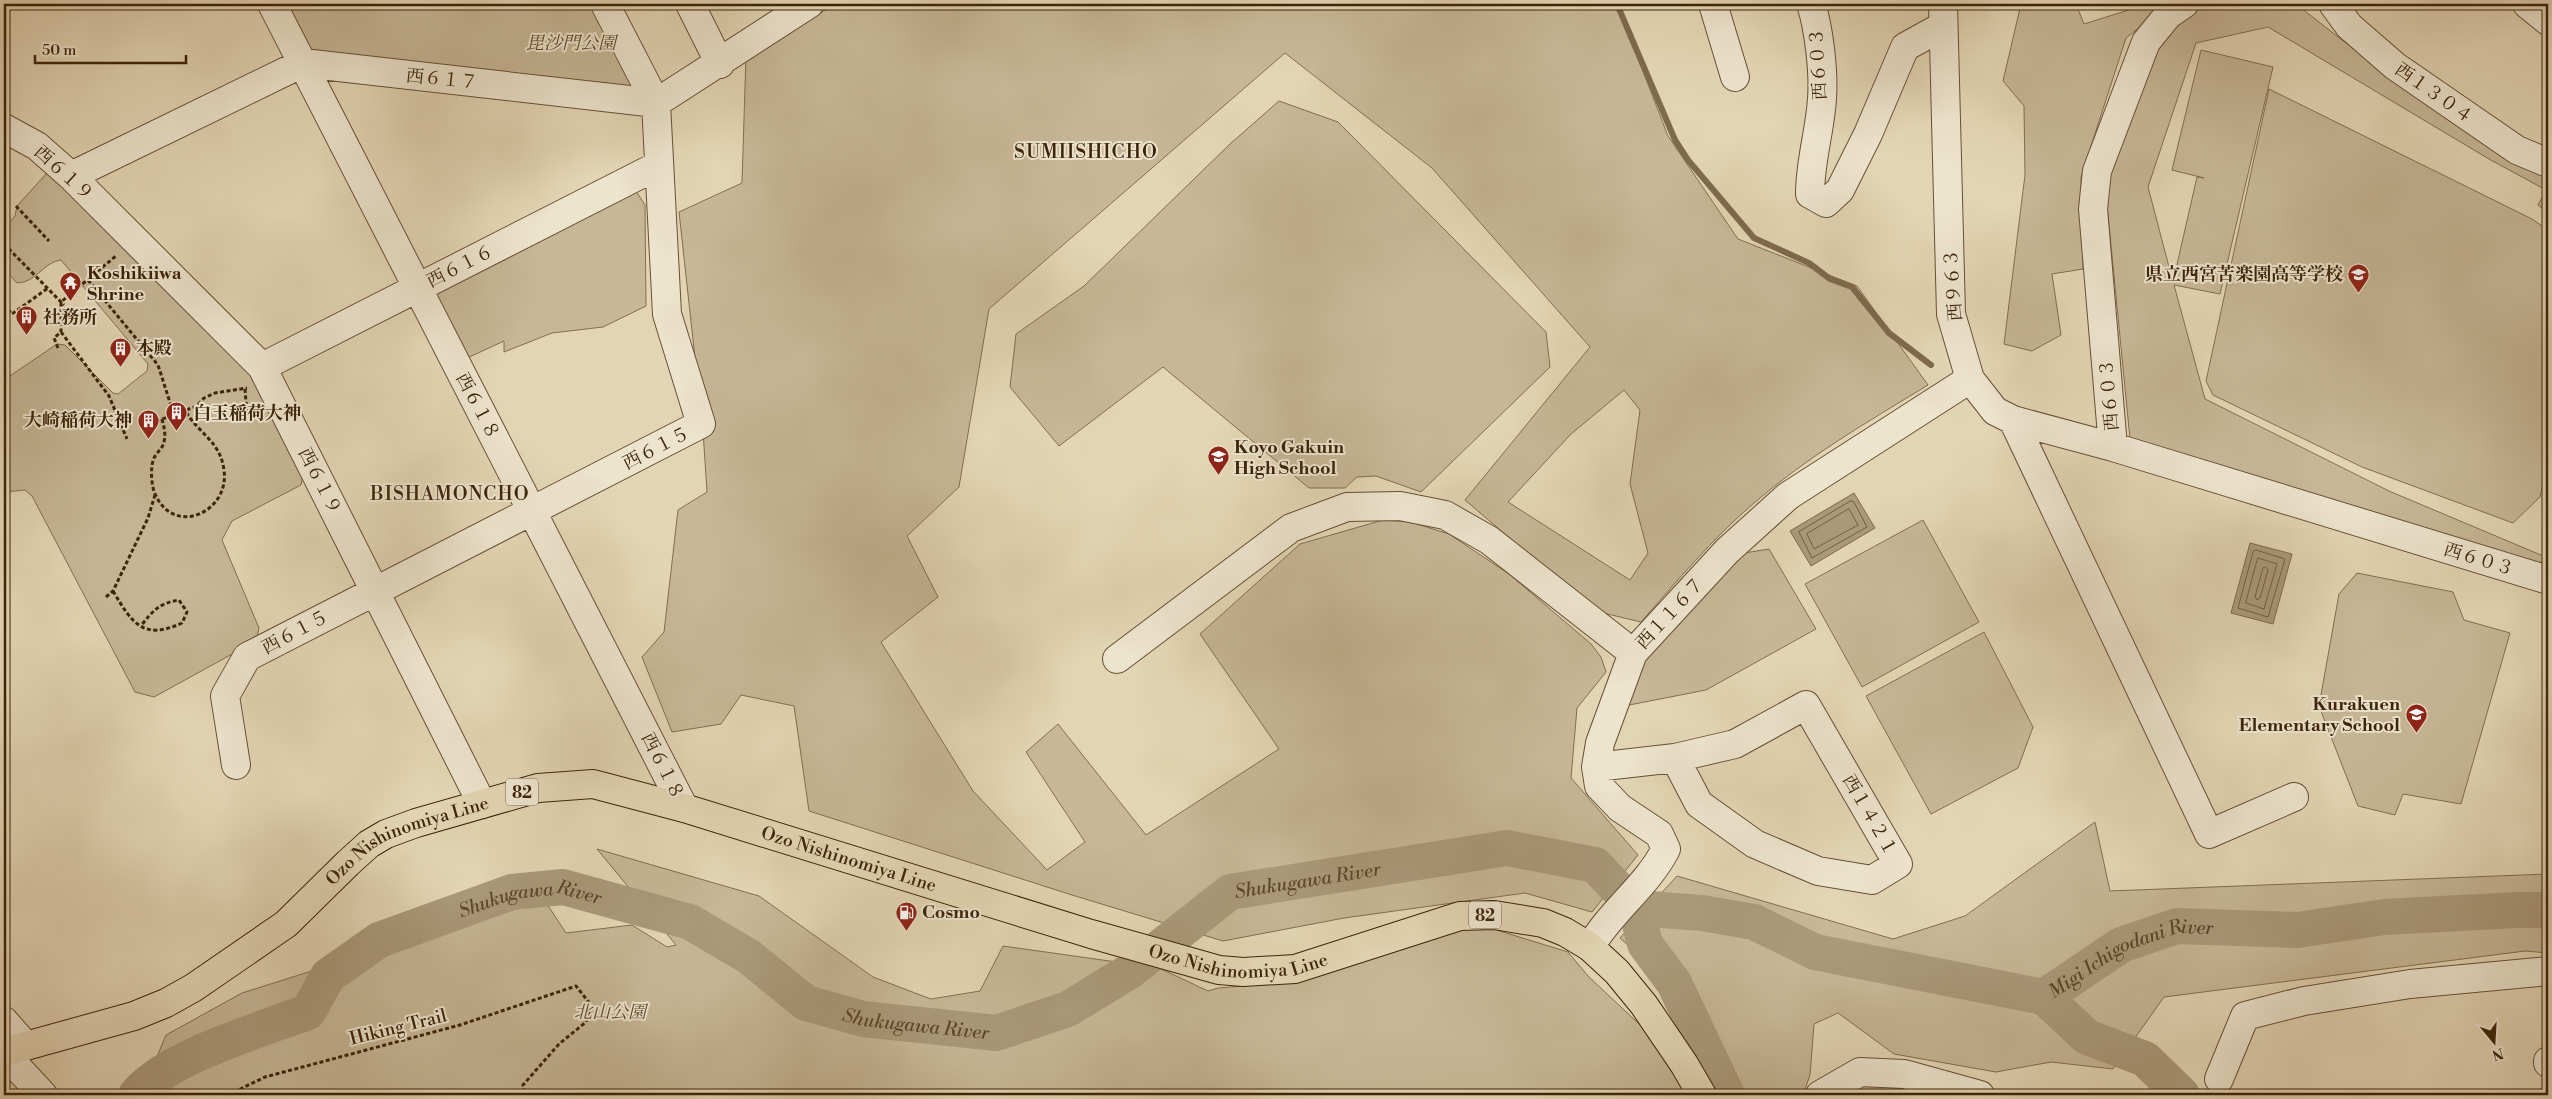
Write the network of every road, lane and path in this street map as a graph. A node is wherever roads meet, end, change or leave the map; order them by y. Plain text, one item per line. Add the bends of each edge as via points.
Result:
1 (272, 4) edge
2 (605, 4) edge
3 (690, 4) edge
4 (809, 4) edge
5 (1713, 4) edge
6 (1811, 4) edge
7 (2184, 4) edge
8 (2333, 4) edge
9 (2527, 4) edge
10 (1943, 15) edge
11 (2548, 21) edge
12 (303, 63) junction
13 (720, 64) junction
14 (1735, 77) dead end
15 (656, 104) junction
16 (4, 128) edge
17 (2548, 163) edge
18 (659, 165) junction
19 (71, 176) junction
20 (16, 206) dead end
21 (135, 240) junction
22 (49, 242) dead end
23 (4, 244) edge
24 (88, 280) junction
25 (48, 288) junction
26 (416, 289) junction
27 (63, 303) junction
28 (4, 304) edge
29 (61, 332) junction
30 (58, 348) dead end
31 (258, 379) junction
32 (1970, 379) junction
33 (186, 410) junction
34 (247, 414) dead end
35 (174, 415) junction
36 (162, 419) junction
37 (2013, 420) junction
38 (144, 426) dead end
39 (127, 439) dead end
40 (2113, 447) junction
41 (155, 494) junction
42 (533, 512) junction
43 (2548, 580) edge
44 (113, 591) junction
45 (375, 591) junction
46 (106, 598) dead end
47 (140, 626) junction
48 (1633, 653) junction
49 (1117, 659) dead end
50 (1675, 758) junction
51 (236, 765) dead end
52 (1596, 767) junction
53 (2294, 797) dead end
54 (482, 804) junction
55 (684, 808) junction
56 (1596, 937) junction
57 (2548, 971) edge
58 (4, 1021) edge
59 (11, 1050) edge
60 (2219, 1079) dead end
61 (43, 1095) edge
62 (228, 1095) edge
63 (526, 1095) edge
64 (1702, 1095) edge
65 (1820, 1095) edge
66 (1980, 1095) edge

1 - 12 street, 西６１８
2 - 15 street, 西６１５
3 - 13 street
4 - 13 street
5 - 14 street
6 - 10 street, 西６０３ via 1817,24 1822,98 1810,170 1810,194 1826,204 1840,190 1868,134 1904,48
7 - 40 street, 西６０３ via 2168,15 2146,42 2097,171 2093,209
8 - 17 street, 西１３０４ via 2349,26 2394,66 2517,150
9 - 11 street
10 - 32 street, 西９６３ via 1951,314
12 - 15 street, 西６１７
12 - 19 street
12 - 26 street, 西６１８
13 - 15 street
15 - 18 street, 西６１５
16 - 19 street, 西６１９ via 37,146
18 - 26 street, 西６１６
18 - 42 street, 西６１５ via 667,314 701,424
19 - 21 street, 西６１９
20 - 22 path
21 - 24 path
21 - 31 street, 西６１９
23 - 25 path
24 - 27 path
24 - 35 path via 158,365
25 - 27 path
25 - 28 path via 12,314
26 - 31 street, 西６１６
26 - 42 street, 西６１８
27 - 29 path
29 - 30 path via 54,338
29 - 39 path via 109,396
31 - 33 path via 215,393
31 - 34 path
31 - 45 street, 西６１９
32 - 37 street, 西９６３ via 1995,411
32 - 48 street, 西１１６７ via 1788,496 1727,551
33 - 35 path
33 - 41 path via 192,422 212,439 219,452 224,485 219,498 207,511 186,518 172,513
35 - 36 path
36 - 38 path
36 - 41 path via 164,444 154,458 152,481
37 - 40 street, 西９６３
37 - 53 street via 2209,834
40 - 43 street, 西６０３
41 - 44 path via 148,518
42 - 45 street, 西６１５
42 - 55 street, 西６１８
44 - 46 path
44 - 47 path via 126,613
45 - 51 street, 西６１５ via 247,657 225,696
45 - 54 street, 西６１９
47 - 47 path via 146,630 164,631 182,623 187,612 179,600 166,602
48 - 49 street via 1489,540 1445,515 1400,506 1347,507 1291,528
48 - 52 street, 西１１６７ via 1600,743
50 - 50 street, 西１４２１ via 1699,804 1756,844 1818,871 1872,880 1898,864 1806,705 1736,744
50 - 52 street, 西１４２１
52 - 56 street, 西１１６７ via 1600,786 1615,803 1658,834 1666,850 1658,864
54 - 55 main road, Ozo Nishinomiya Line / 82 via 538,788 593,784
54 - 59 main road, Ozo Nishinomiya Line / 82 via 416,823 368,844 286,924 166,1003 134,1016
55 - 56 main road, Ozo Nishinomiya Line / 82 via 1091,934 1197,964 1243,972 1295,969 1442,921 1478,914 1514,917
56 - 64 main road, Ozo Nishinomiya Line / 82
57 - 60 street via 2410,984 2304,1001 2245,1016
58 - 59 street
59 - 61 street
62 - 63 path, Hiking Trail via 265,1077 460,1025 576,986 591,1005 586,1022 559,1044 523,1085
65 - 66 street via 1860,1072 1904,1074

